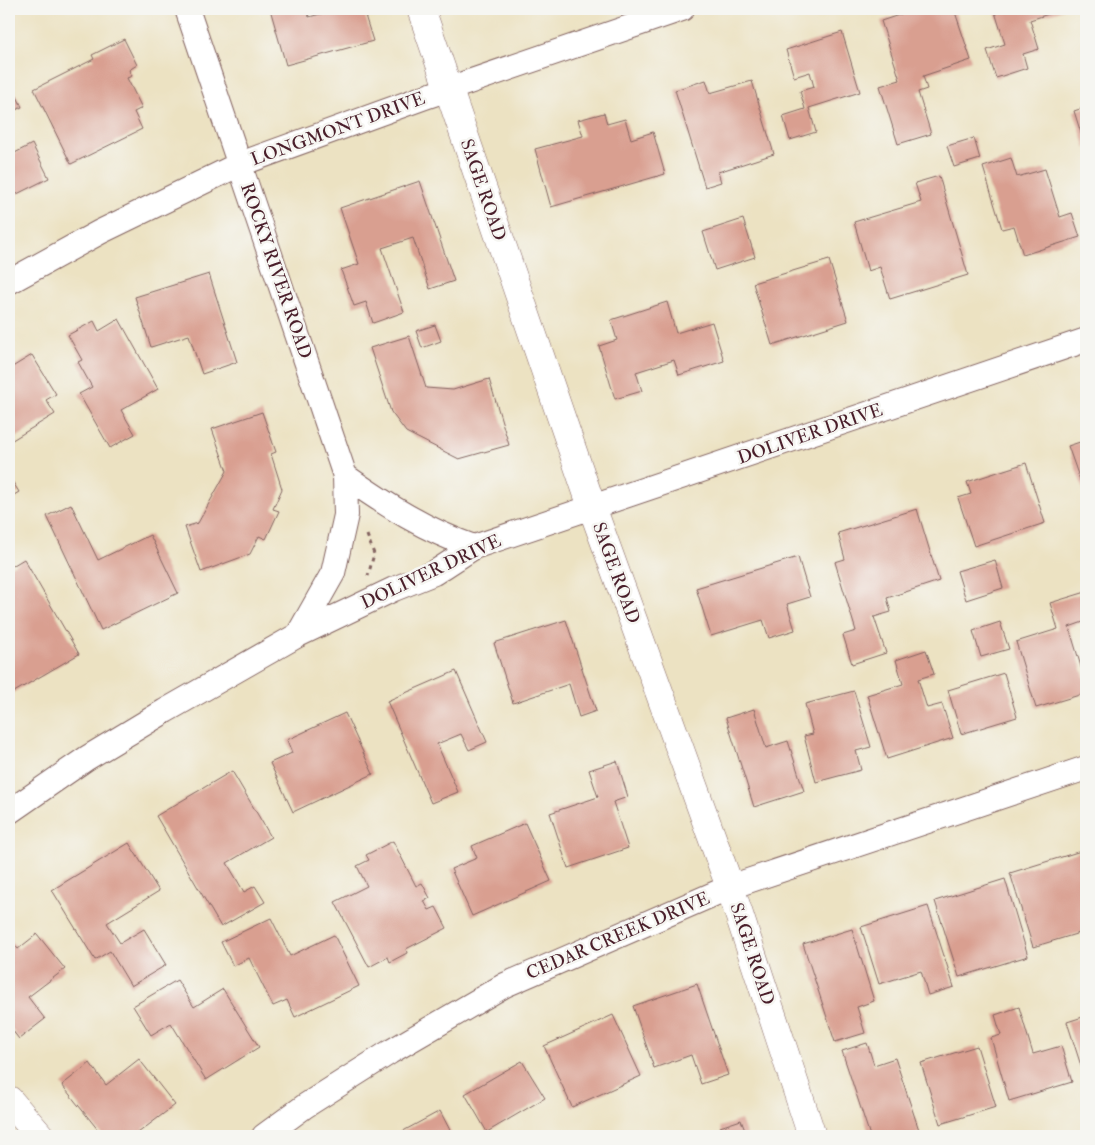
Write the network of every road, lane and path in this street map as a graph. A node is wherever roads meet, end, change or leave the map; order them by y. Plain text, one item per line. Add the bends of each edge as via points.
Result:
1 (187, 9) edge
2 (421, 9) edge
3 (682, 9) edge
4 (448, 89) junction
5 (240, 164) junction
6 (9, 282) edge
7 (1086, 340) edge
8 (345, 476) junction
9 (592, 507) junction
10 (346, 516) junction
11 (474, 547) junction
12 (373, 599) junction
13 (298, 634) junction
14 (1086, 768) edge
15 (9, 812) edge
16 (730, 888) junction
17 (9, 1100) edge
18 (40, 1136) edge
19 (264, 1136) edge
20 (812, 1136) edge

1 - 5 street, ROCKY RIVER ROAD
2 - 4 street, SAGE ROAD
3 - 4 street, LONGMONT DRIVE
4 - 5 street, LONGMONT DRIVE
4 - 9 street, SAGE ROAD
5 - 6 street, LONGMONT DRIVE via 100,232
5 - 8 street, ROCKY RIVER ROAD
7 - 9 street, DOLIVER DRIVE
8 - 10 street, ROCKY RIVER ROAD
8 - 11 street via 383,503 428,528
9 - 11 street, DOLIVER DRIVE
9 - 16 street, SAGE ROAD
10 - 12 path via 364,531 372,547 374,554 368,581
10 - 13 street, ROCKY RIVER ROAD via 333,573
11 - 12 street, DOLIVER DRIVE via 434,573
12 - 13 street, DOLIVER DRIVE
13 - 15 street, DOLIVER DRIVE via 87,758
14 - 16 street, CEDAR CREEK DRIVE
16 - 19 street, CEDAR CREEK DRIVE via 505,985 390,1052
16 - 20 street, SAGE ROAD
17 - 18 street

